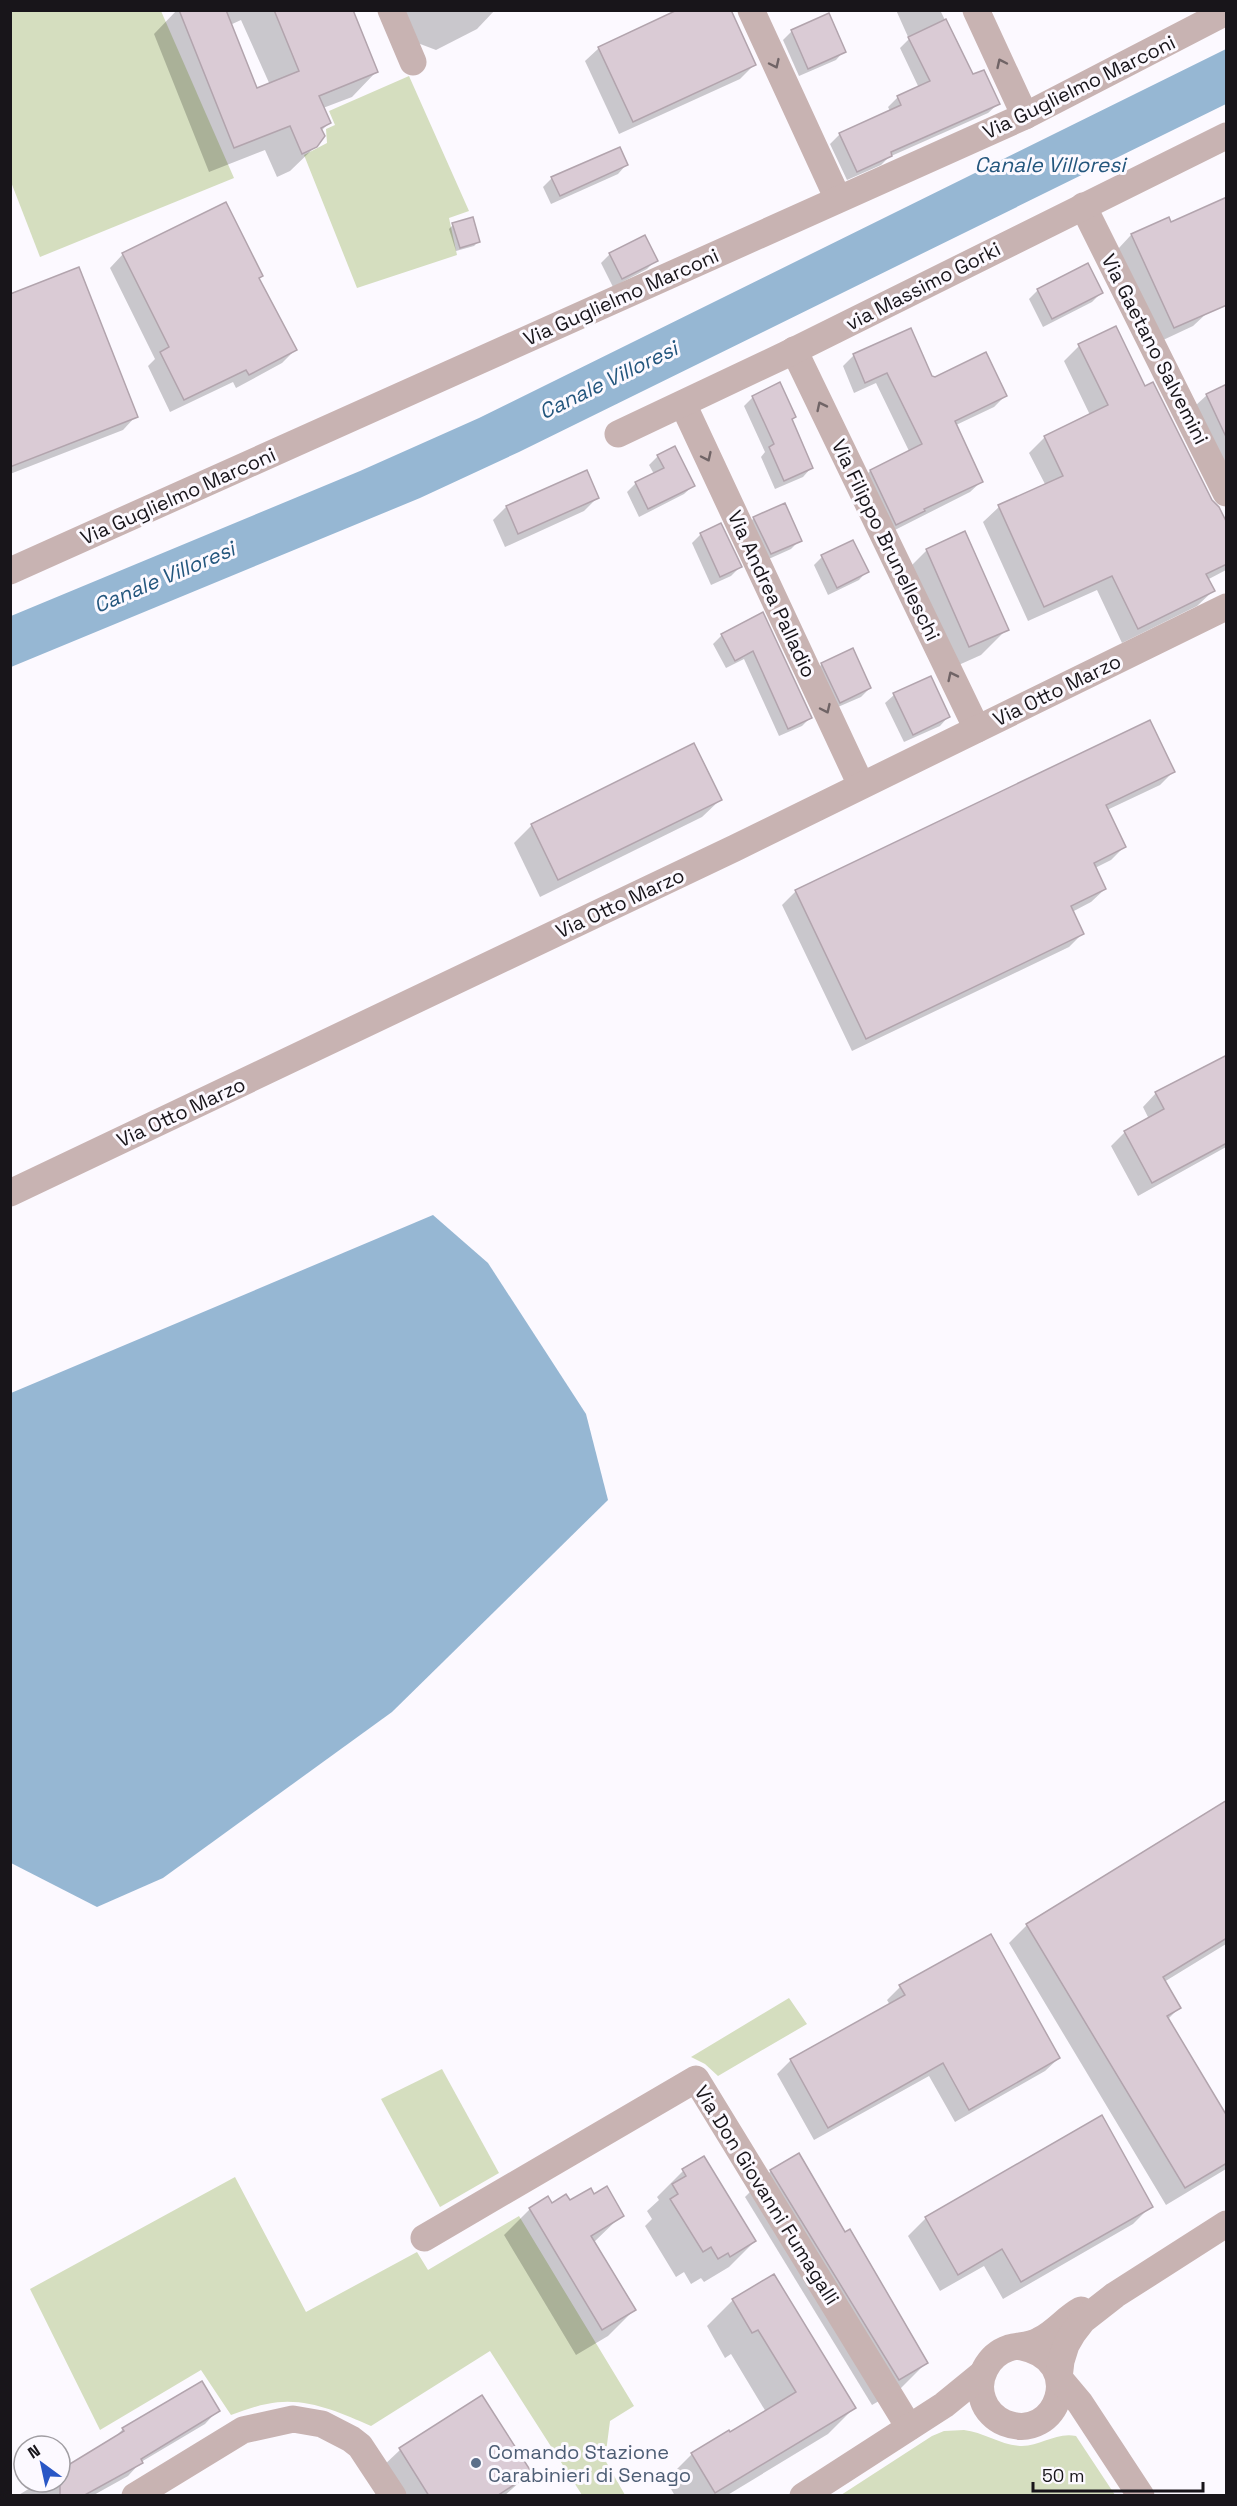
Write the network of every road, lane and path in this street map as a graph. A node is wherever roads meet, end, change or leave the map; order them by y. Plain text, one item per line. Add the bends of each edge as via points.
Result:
1 (391, 10) edge
2 (751, 10) edge
3 (976, 10) edge
4 (1227, 12) edge
5 (413, 62) dead end
6 (1025, 116) junction
7 (1227, 136) edge
8 (838, 199) junction
9 (1083, 206) junction
10 (794, 350) junction
11 (683, 404) junction
12 (618, 434) dead end
13 (1227, 493) edge
14 (10, 571) edge
15 (1227, 607) edge
16 (977, 729) junction
17 (861, 785) junction
18 (10, 1193) edge
19 (1223, 2234) edge
20 (424, 2238) dead end
21 (1115, 2295) junction
22 (1022, 2347) junction
23 (982, 2374) junction
24 (1059, 2378) junction
25 (1000, 2420) junction
26 (918, 2421) junction
27 (1038, 2422) junction
28 (1104, 2440) junction
29 (135, 2496) edge
30 (393, 2496) edge
31 (803, 2496) edge
32 (1141, 2496) edge

1 - 5 street
2 -> 8 street
6 -> 3 street
4 - 6 street, Via Guglielmo Marconi
6 - 8 street, Via Guglielmo Marconi
7 - 9 street, via Massimo Gorki
8 - 14 street, Via Guglielmo Marconi
9 - 10 street, via Massimo Gorki
9 - 13 street, Via Gaetano Salvemini
10 - 11 street, via Massimo Gorki
16 -> 10 street, Via Filippo Brunelleschi
11 - 12 street, via Massimo Gorki
11 -> 17 street, Via Andrea Palladio
15 - 16 street, Via Otto Marzo
16 - 17 street, Via Otto Marzo
17 - 18 street, Via Otto Marzo
19 - 21 street
20 - 26 street, Via Don Giovanni Fumagalli via 696,2079
21 - 22 street via 1075,2313 1043,2339
21 - 24 street via 1072,2333
22 - 23 street via 998,2354
22 - 24 street via 1046,2356
23 - 25 street via 983,2400
23 - 26 street
24 - 27 street via 1056,2404
24 - 28 street
25 - 26 street via 962,2412
25 - 27 street via 1012,2426
26 - 31 street
27 - 28 street via 1081,2425
28 - 32 street
29 - 30 street via 243,2430 293,2419 322,2424 351,2439 360,2446

